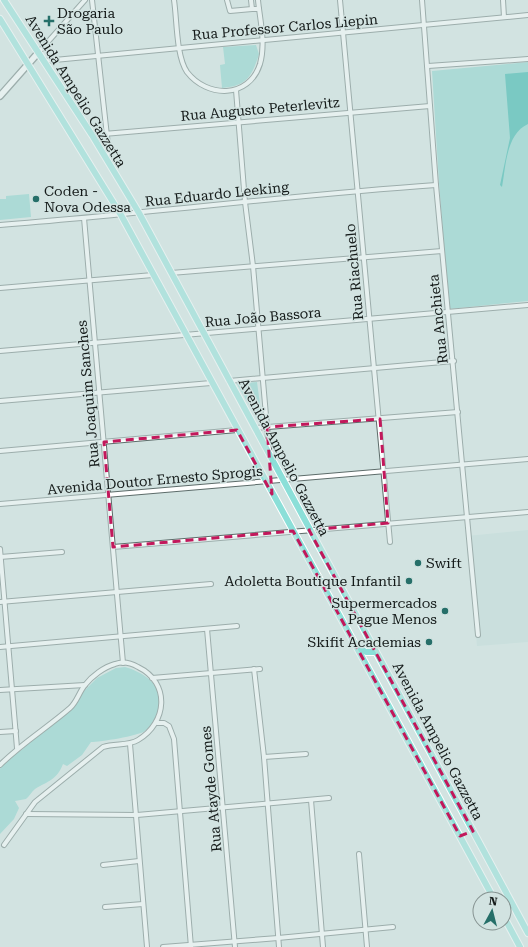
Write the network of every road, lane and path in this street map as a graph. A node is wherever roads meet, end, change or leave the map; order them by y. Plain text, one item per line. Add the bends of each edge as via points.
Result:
1 (4, 0) edge
2 (85, 0) edge
3 (92, 0) edge
4 (174, 0) edge
5 (227, 0) edge
6 (251, 0) edge
7 (258, 0) edge
8 (340, 0) edge
9 (422, 0) edge
10 (503, 0) edge
11 (252, 9) junction
12 (259, 9) junction
13 (528, 15) edge
14 (504, 17) junction
15 (0, 19) edge
16 (424, 26) junction
17 (343, 32) junction
18 (262, 40) junction
19 (180, 48) junction
20 (38, 53) junction
21 (97, 55) junction
22 (528, 59) edge
23 (44, 61) junction
24 (28, 64) junction
25 (428, 66) junction
26 (236, 90) junction
27 (0, 96) edge
28 (430, 106) junction
29 (351, 112) junction
30 (240, 123) junction
31 (106, 133) junction
32 (92, 135) junction
33 (110, 167) junction
34 (436, 185) junction
35 (358, 190) junction
36 (245, 202) junction
37 (139, 213) junction
38 (121, 215) junction
39 (84, 218) junction
40 (0, 225) edge
41 (442, 251) junction
42 (363, 257) junction
43 (253, 266) junction
44 (171, 273) junction
45 (153, 275) junction
46 (89, 280) junction
47 (0, 288) edge
48 (528, 305) edge
49 (447, 313) junction
50 (370, 319) junction
51 (258, 329) junction
52 (203, 333) junction
53 (187, 334) junction
54 (95, 342) junction
55 (0, 351) edge
56 (454, 361) junction
57 (374, 369) junction
58 (263, 378) junction
59 (229, 381) junction
60 (211, 383) junction
61 (99, 392) junction
62 (0, 401) edge
63 (458, 412) junction
64 (380, 418) junction
65 (267, 427) junction
66 (255, 428) junction
67 (237, 430) junction
68 (104, 442) junction
69 (0, 451) edge
70 (269, 456) junction
71 (528, 459) edge
72 (463, 465) junction
73 (383, 471) junction
74 (282, 480) junction
75 (265, 481) junction
76 (108, 495) junction
77 (0, 504) edge
78 (528, 512) edge
79 (468, 517) junction
80 (388, 523) junction
81 (309, 530) junction
82 (293, 531) junction
83 (390, 542) dead end
84 (113, 547) junction
85 (0, 549) edge
86 (62, 552) dead end
87 (0, 557) edge
88 (211, 584) dead end
89 (117, 592) junction
90 (2, 602) edge
91 (237, 626) dead end
92 (207, 629) junction
93 (478, 635) dead end
94 (121, 636) junction
95 (0, 646) edge
96 (8, 646) junction
97 (357, 648) junction
98 (376, 652) junction
99 (123, 663) junction
100 (254, 669) junction
101 (260, 669) dead end
102 (212, 672) junction
103 (152, 678) junction
104 (85, 685) junction
105 (13, 689) junction
106 (0, 690) edge
107 (157, 723) junction
108 (16, 731) junction
109 (0, 732) edge
110 (130, 744) junction
111 (17, 748) junction
112 (306, 754) dead end
113 (264, 757) junction
114 (0, 766) edge
115 (329, 798) dead end
116 (311, 800) junction
117 (267, 804) junction
118 (223, 807) junction
119 (180, 811) junction
120 (26, 814) junction
121 (137, 815) junction
122 (473, 831) junction
123 (460, 836) junction
124 (4, 845) dead end
125 (359, 854) dead end
126 (139, 861) junction
127 (103, 865) dead end
128 (490, 891) edge
129 (143, 904) junction
130 (105, 907) dead end
131 (393, 927) dead end
132 (366, 930) junction
133 (511, 931) edge
134 (323, 933) junction
135 (528, 933) edge
136 (278, 938) junction
137 (235, 945) edge
138 (191, 946) edge
139 (147, 947) edge
140 (163, 947) edge
141 (279, 947) edge
142 (324, 947) edge
143 (367, 947) edge
144 (520, 947) edge

1 - 20 main road, Avenida Ampelio Gazzetta
2 - 20 street
3 - 21 street
4 - 19 street
5 - 11 street via 230,11
6 - 11 street
7 - 12 street
8 - 17 street, Rua Riachuelo
9 - 16 street, Rua Anchieta
10 - 14 street
11 - 12 street
12 - 18 street
13 - 14 street, Rua Professor Carlos Liepin
14 - 16 street, Rua Professor Carlos Liepin
15 - 24 main road, Avenida Ampelio Gazzetta
16 - 17 street, Rua Professor Carlos Liepin
16 - 25 street, Rua Anchieta
17 - 18 street, Rua Professor Carlos Liepin
17 - 29 street, Rua Riachuelo
18 - 19 street, Rua Professor Carlos Liepin
18 - 26 street via 259,66 245,86
19 - 21 street, Rua Professor Carlos Liepin
19 - 26 street via 187,71 201,84 222,91
20 - 23 main road, Avenida Ampelio Gazzetta
20 - 24 main road
21 - 23 street, Rua Professor Carlos Liepin
21 - 31 street
22 - 25 street
23 - 32 main road, Avenida Ampelio Gazzetta
24 - 27 main road
24 - 38 main road, Avenida Ampelio Gazzetta
25 - 28 street, Rua Anchieta
26 - 30 street
28 - 29 street, Rua Augusto Peterlevitz
28 - 34 street, Rua Anchieta
29 - 30 street, Rua Augusto Peterlevitz
29 - 35 street, Rua Riachuelo
30 - 31 street, Rua Augusto Peterlevitz
30 - 36 street
31 - 32 street, Rua Augusto Peterlevitz
31 - 33 street
32 - 33 main road, Avenida Ampelio Gazzetta
33 - 37 main road, Avenida Ampelio Gazzetta
34 - 35 street, Rua Eduardo Leeking
34 - 41 street, Rua Anchieta
35 - 36 street, Rua Eduardo Leeking
35 - 42 street, Rua Riachuelo
36 - 37 street, Rua Eduardo Leeking
36 - 43 street
37 - 38 street, Rua Eduardo Leeking
37 - 44 main road, Avenida Ampelio Gazzetta
38 - 39 street, Rua Eduardo Leeking
38 - 45 main road, Avenida Ampelio Gazzetta
39 - 40 street, Rua Eduardo Leeking
39 - 46 street, Rua Joaquim Sanches
41 - 42 street
41 - 49 street, Rua Anchieta
42 - 43 street
42 - 50 street, Rua Riachuelo
43 - 44 street
43 - 51 street
44 - 52 main road, Avenida Ampelio Gazzetta
45 - 46 street
45 - 53 main road, Avenida Ampelio Gazzetta
46 - 47 street
46 - 54 street, Rua Joaquim Sanches
48 - 49 street, Rua João Bassora
49 - 50 street, Rua João Bassora
49 - 56 street, Rua Anchieta
50 - 51 street, Rua João Bassora
50 - 57 street, Rua Riachuelo
51 - 52 street, Rua João Bassora
51 - 58 street
52 - 53 street, Rua João Bassora
52 - 59 main road, Avenida Ampelio Gazzetta
53 - 54 street, Rua João Bassora
53 - 60 main road, Avenida Ampelio Gazzetta
54 - 55 street, Rua João Bassora
54 - 61 street, Rua Joaquim Sanches
56 - 57 street
56 - 63 street, Rua Anchieta
57 - 58 street
57 - 64 street, Rua Riachuelo
58 - 59 street
58 - 65 street
59 - 66 main road, Avenida Ampelio Gazzetta
60 - 61 street
60 - 67 main road, Avenida Ampelio Gazzetta
61 - 62 street
61 - 68 street, Rua Joaquim Sanches
63 - 64 street
63 - 72 street, Rua Anchieta
64 - 65 street
64 - 73 street, Rua Riachuelo
65 - 66 street
65 - 70 street
66 - 70 main road, Avenida Ampelio Gazzetta
67 - 68 street
67 - 75 main road, Avenida Ampelio Gazzetta
68 - 69 street
68 - 76 street, Rua Joaquim Sanches
70 - 74 main road, Avenida Ampelio Gazzetta
71 - 72 street, Avenida Doutor Ernesto Sprogis
72 - 73 street, Avenida Doutor Ernesto Sprogis
72 - 79 street, Rua Anchieta
73 - 74 street, Avenida Doutor Ernesto Sprogis
73 - 80 street, Rua Riachuelo
74 - 75 street, Avenida Doutor Ernesto Sprogis
74 - 81 main road, Avenida Ampelio Gazzetta
75 - 76 street, Avenida Doutor Ernesto Sprogis
75 - 82 main road, Avenida Ampelio Gazzetta
76 - 77 street, Avenida Doutor Ernesto Sprogis
76 - 84 street, Rua Joaquim Sanches
78 - 79 street
79 - 80 street
79 - 93 street, Rua Anchieta
80 - 81 street
80 - 83 street, Rua Riachuelo
81 - 82 street
81 - 98 main road, Avenida Ampelio Gazzetta
82 - 84 street
82 - 97 main road, Avenida Ampelio Gazzetta
84 - 89 street, Rua Joaquim Sanches
85 - 87 street
86 - 87 street
87 - 90 street
88 - 89 street
89 - 90 street
89 - 94 street, Rua Joaquim Sanches
90 - 96 street
91 - 92 street
92 - 94 street
92 - 102 street, Rua Atayde Gomes
94 - 96 street
94 - 99 street, Rua Joaquim Sanches
95 - 96 street
96 - 105 street
97 - 98 main road via 366,652
97 - 123 main road, Avenida Ampelio Gazzetta
98 - 122 main road, Avenida Ampelio Gazzetta
99 - 103 street via 133,664
99 - 104 street via 102,670
100 - 101 street
100 - 102 street
100 - 113 street
102 - 103 street
102 - 118 street, Rua Atayde Gomes
103 - 107 street via 159,689 161,700
104 - 105 street
104 - 111 street via 71,707
105 - 106 street
105 - 108 street
107 - 110 street via 142,738
107 - 119 street via 164,723 172,731
108 - 109 street
108 - 111 street
110 - 120 street via 112,743 103,747 42,796
110 - 121 street
111 - 114 street
112 - 113 street
113 - 117 street
115 - 116 street
116 - 117 street
116 - 134 street
117 - 118 street
117 - 136 street
118 - 119 street
118 - 137 street, Rua Atayde Gomes
119 - 121 street
119 - 138 street
120 - 121 street
120 - 124 street
121 - 126 street
122 - 123 main road via 464,831
122 - 135 main road, Avenida Ampelio Gazzetta
123 - 128 main road, Avenida Ampelio Gazzetta
125 - 132 street
126 - 127 street
126 - 129 street
129 - 130 street
129 - 139 street
131 - 132 street
132 - 134 street
132 - 143 street
133 - 144 main road
134 - 136 street
134 - 142 street
136 - 137 street
136 - 141 street
137 - 138 street
138 - 140 street

